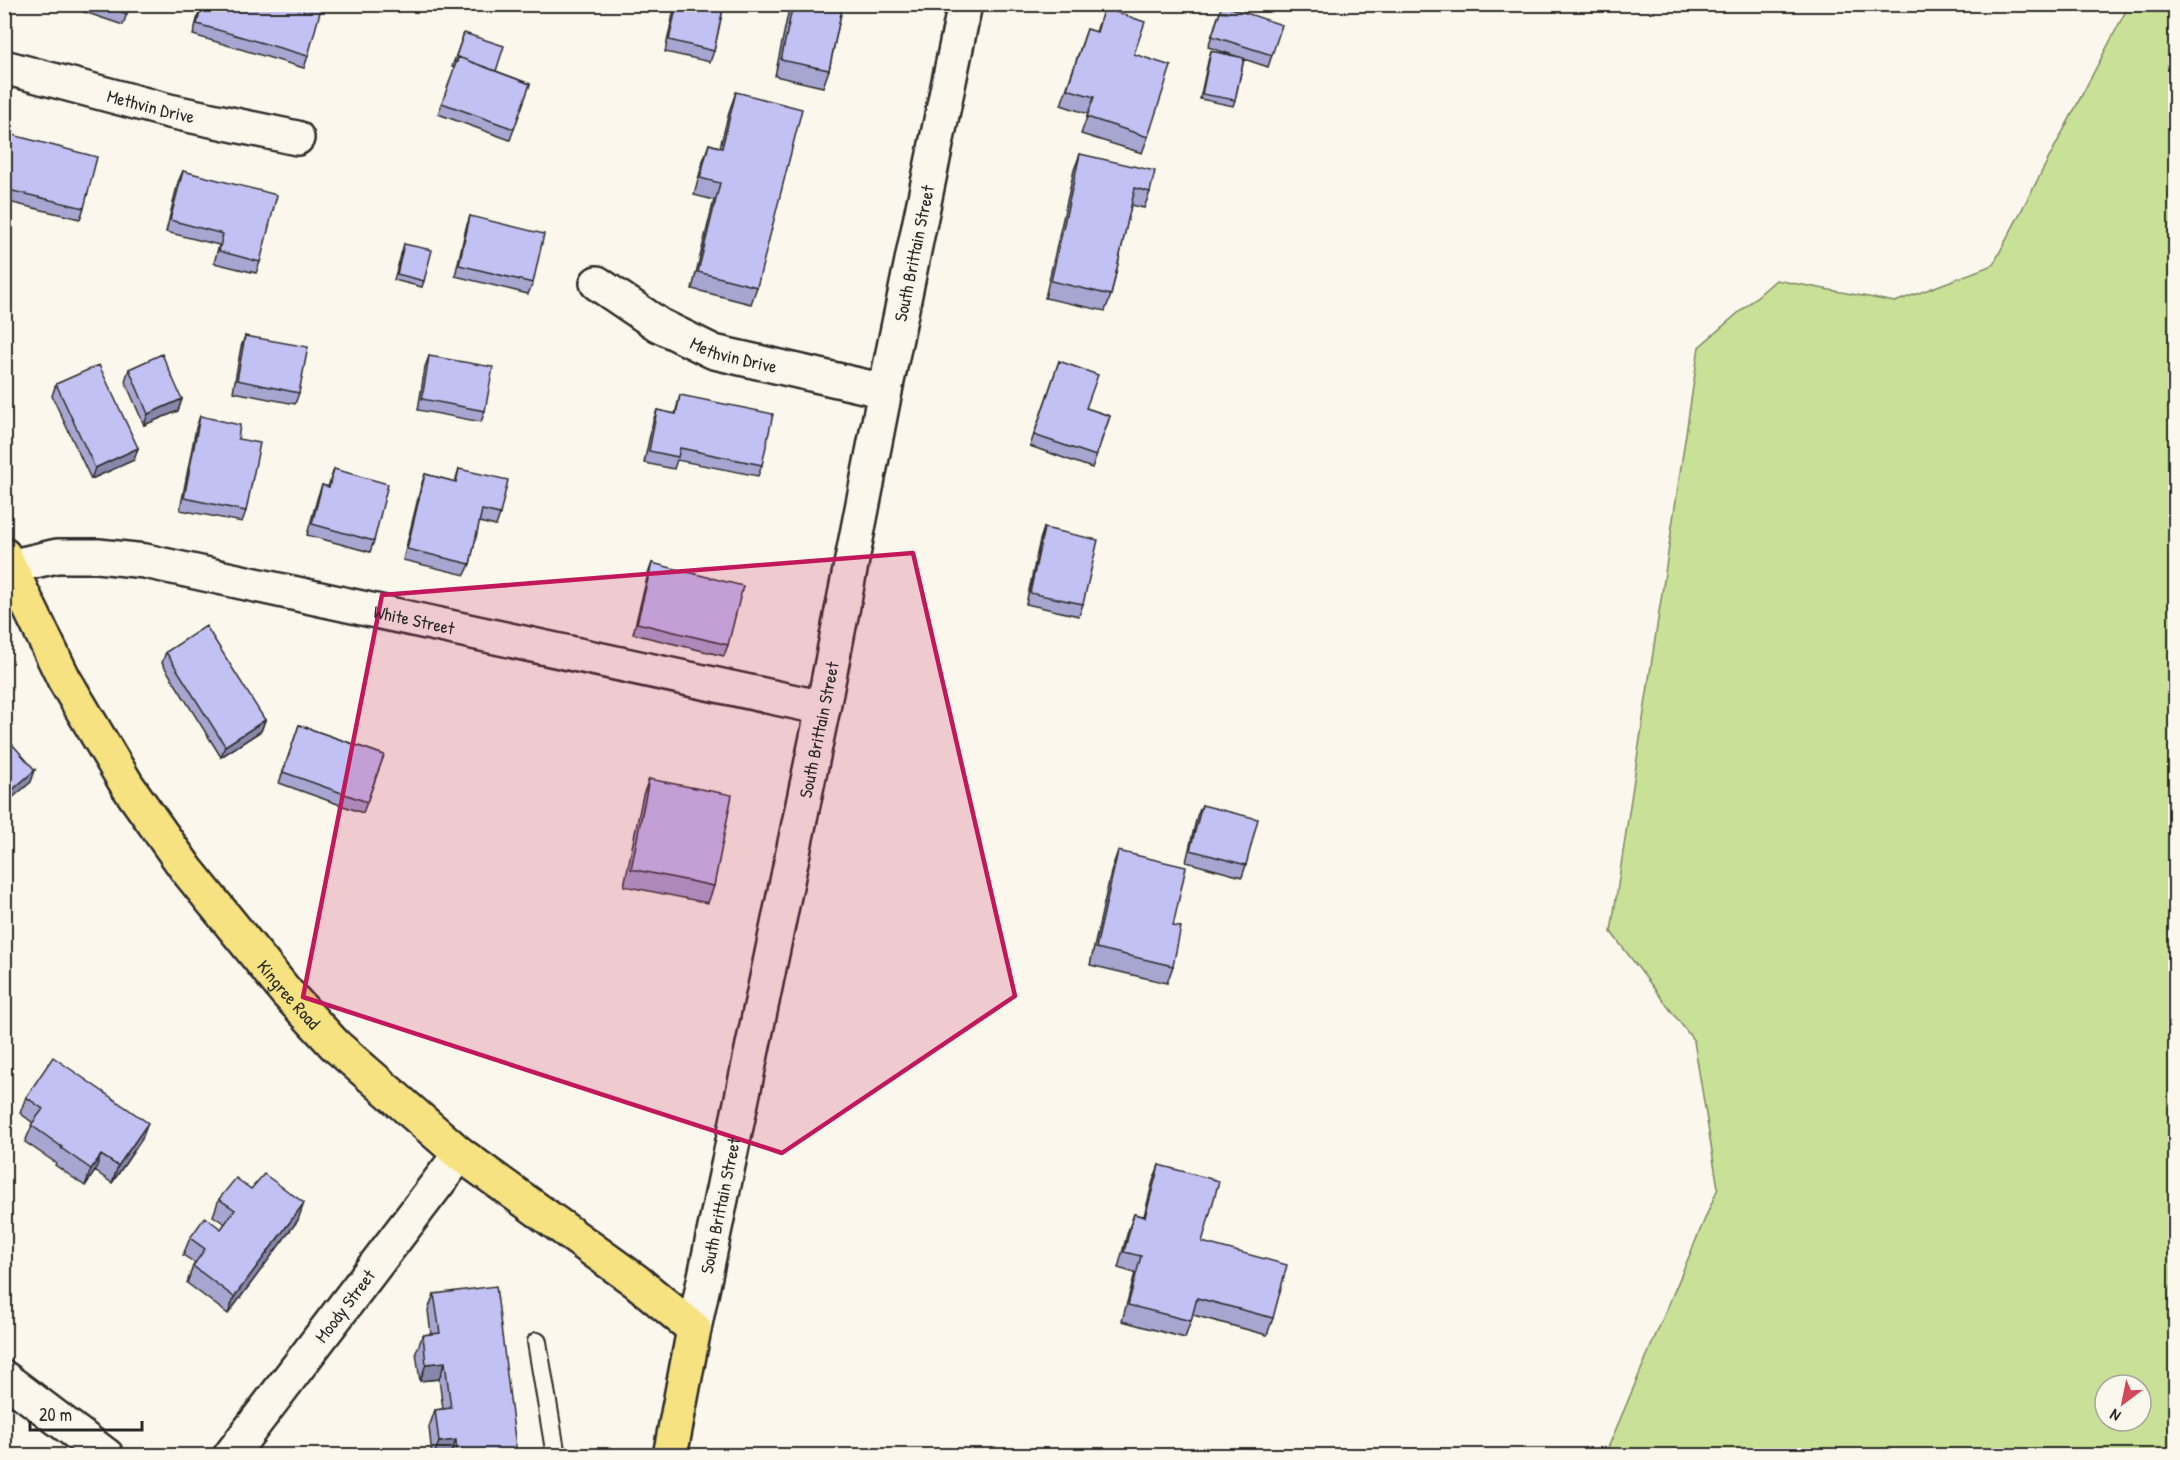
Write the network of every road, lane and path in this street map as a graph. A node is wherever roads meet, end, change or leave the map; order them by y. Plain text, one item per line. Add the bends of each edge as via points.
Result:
1 (965, 4) edge
2 (4, 67) edge
3 (297, 138) dead end
4 (597, 283) dead end
5 (885, 391) junction
6 (6, 563) edge
7 (823, 708) junction
8 (460, 1154) junction
9 (694, 1329) junction
10 (537, 1342) dead end
11 (4, 1378) edge
12 (72, 1445) edge
13 (107, 1455) edge
14 (230, 1455) edge
15 (556, 1455) edge
16 (670, 1455) edge

1 - 5 street, South Brittain Street
2 - 3 street, Methvin Drive via 169,111
4 - 5 street, Methvin Drive via 659,325 714,352
5 - 7 street, South Brittain Street
6 - 7 street, White Street via 57,556 145,561
6 - 8 main road, Kingree Road via 70,688 127,785 187,870 327,1036
7 - 9 street, South Brittain Street
8 - 9 main road, Kingree Road via 636,1281
8 - 14 street, Moody Street
9 - 16 main road, South Brittain Street
10 - 15 lane
11 - 12 street
12 - 13 street

